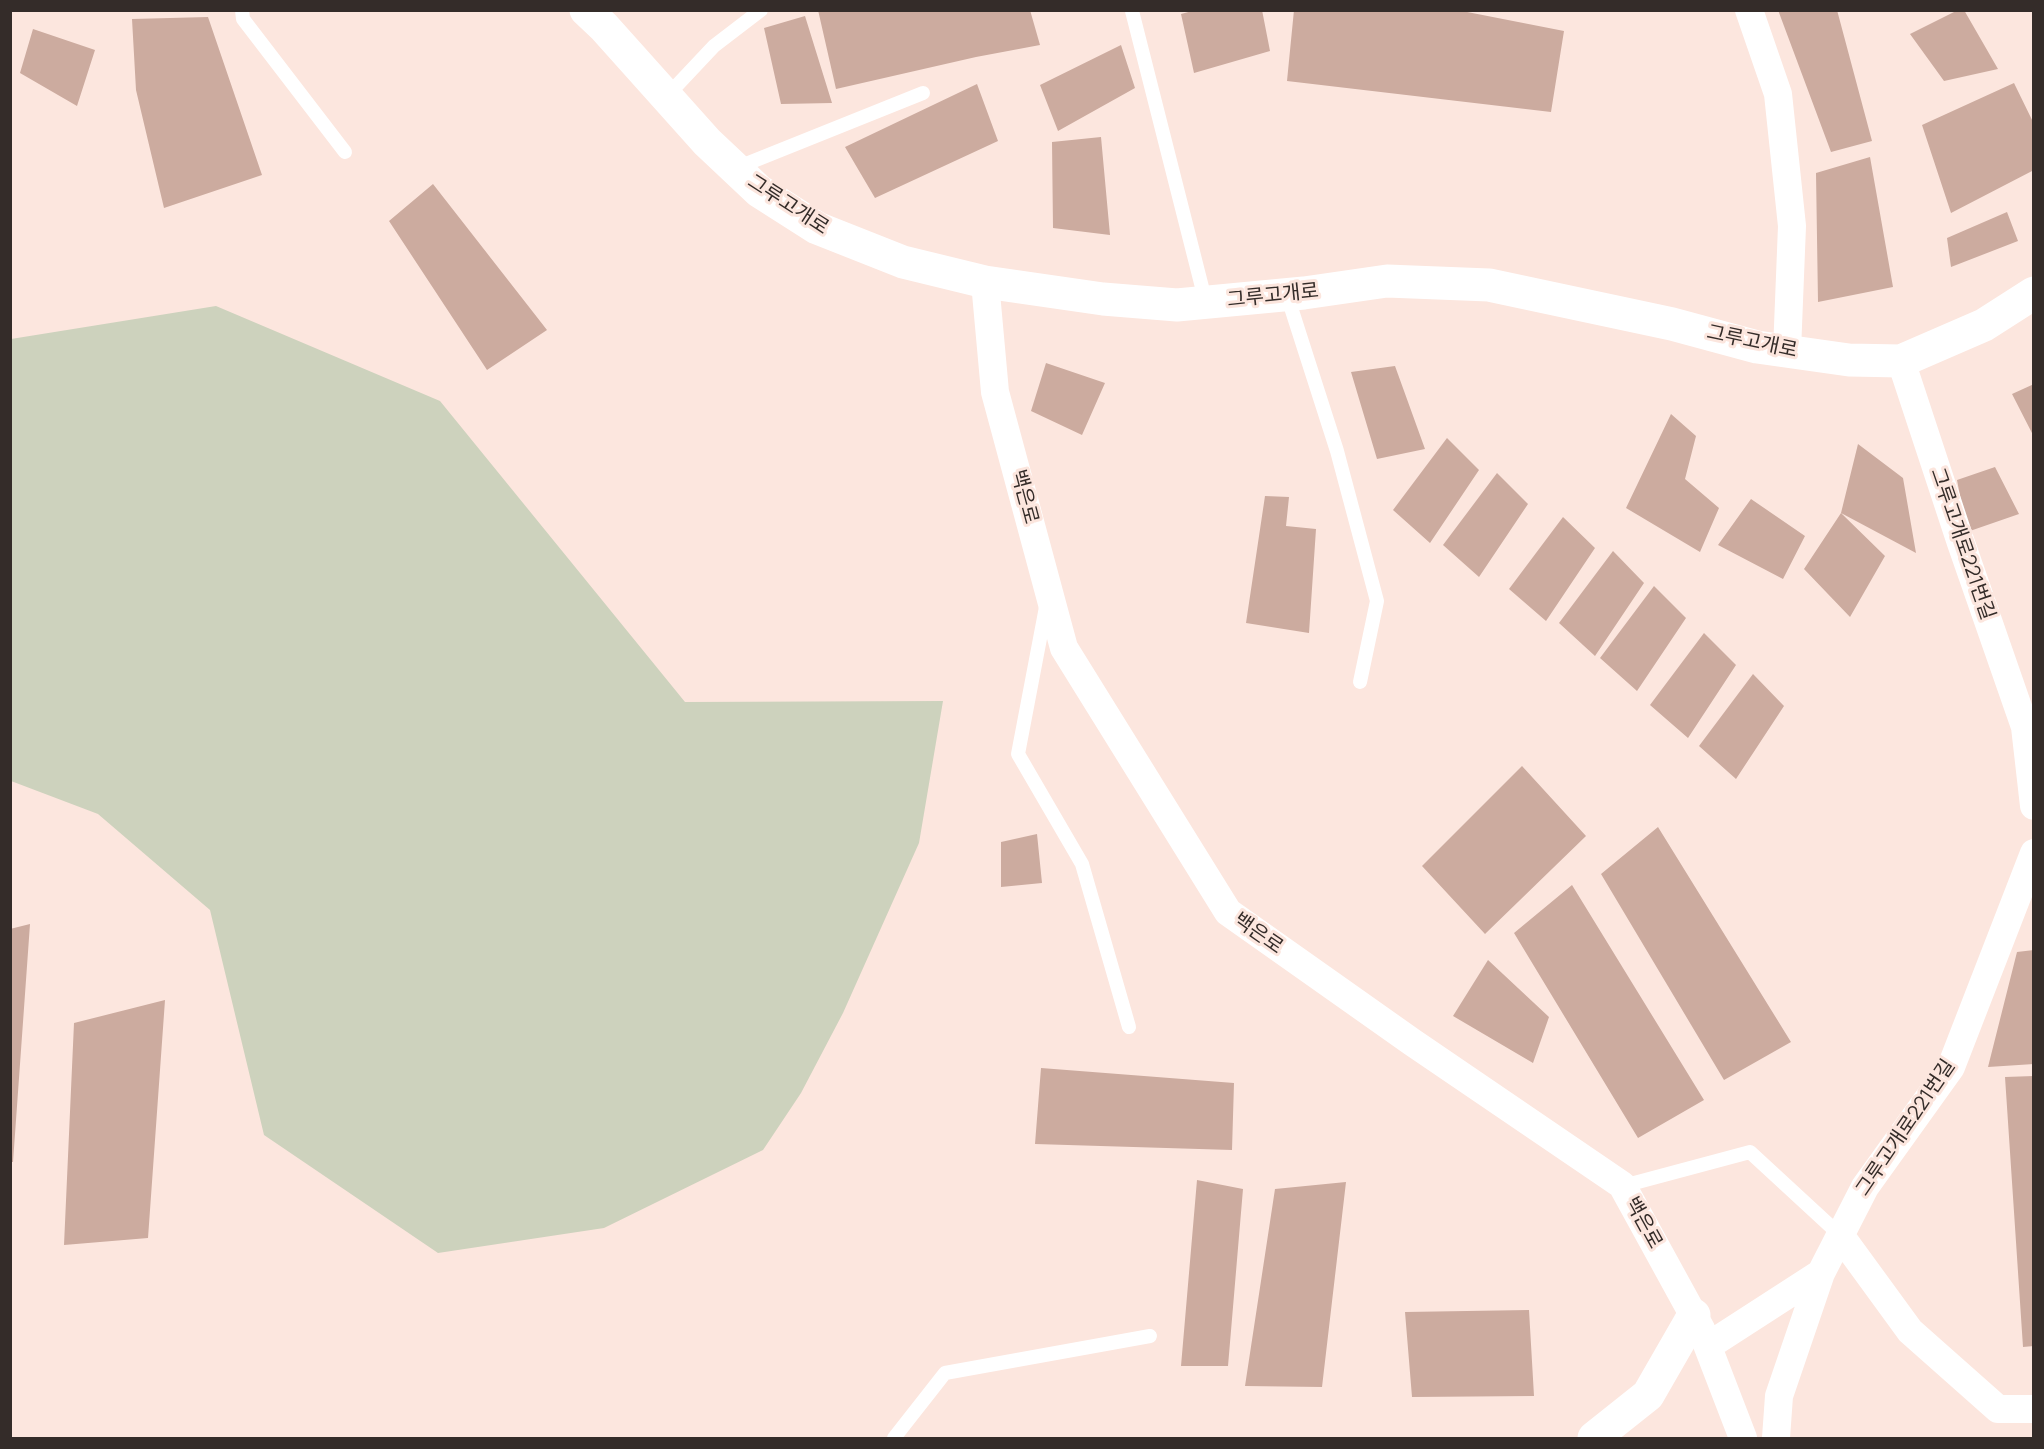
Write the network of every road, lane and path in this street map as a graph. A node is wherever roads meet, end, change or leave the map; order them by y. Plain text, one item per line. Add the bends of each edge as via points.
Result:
1 (242, 10) edge
2 (586, 10) edge
3 (760, 10) edge
4 (1749, 10) edge
5 (1132, 11) edge
6 (923, 93) dead end
7 (666, 97) junction
8 (345, 152) dead end
9 (734, 168) junction
10 (985, 282) junction
11 (1287, 295) junction
12 (2031, 301) edge
13 (1206, 303) junction
14 (1787, 351) junction
15 (1901, 362) junction
16 (1049, 590) junction
17 (1360, 682) dead end
18 (2029, 724) edge
19 (2034, 806) edge
20 (2034, 853) edge
21 (1129, 1027) dead end
22 (1623, 1186) junction
23 (1840, 1235) junction
24 (1821, 1273) junction
25 (1694, 1315) junction
26 (1150, 1336) dead end
27 (1708, 1346) junction
28 (2034, 1409) edge
29 (894, 1438) edge
30 (1594, 1438) edge
31 (1743, 1438) edge
32 (1776, 1438) edge

1 - 8 lane via 243,19
2 - 7 street, 그루고개로
3 - 7 lane via 714,46
4 - 14 street via 1778,94 1792,226
5 - 13 lane
6 - 9 lane
7 - 9 street, 그루고개로
9 - 10 street, 그루고개로 via 759,191 817,228 903,262
10 - 13 street, 그루고개로 via 1113,300
10 - 16 street, 백은로 via 995,392
11 - 13 street, 그루고개로
11 - 14 street, 그루고개로 via 1387,281 1489,285
11 - 17 lane via 1337,451 1377,601
12 - 15 street, 그루고개로
14 - 15 street, 그루고개로 via 1849,360
15 - 18 street, 그루고개로221번길 via 1961,543
16 - 21 lane via 1018,754 1082,864
16 - 22 street, 백은로 via 1064,648 1228,912
18 - 19 street, 그루고개로221번길
20 - 23 street, 그루고개로221번길 via 1951,1067 1865,1186
22 - 23 lane via 1750,1152
22 - 25 street, 백은로
23 - 24 street, 그루고개로221번길
23 - 28 street via 1910,1331 1998,1409
24 - 27 street
24 - 32 street, 그루고개로221번길 via 1779,1396
25 - 27 street, 백은로
25 - 30 street via 1648,1395
26 - 29 lane via 945,1373
27 - 31 street, 백은로

